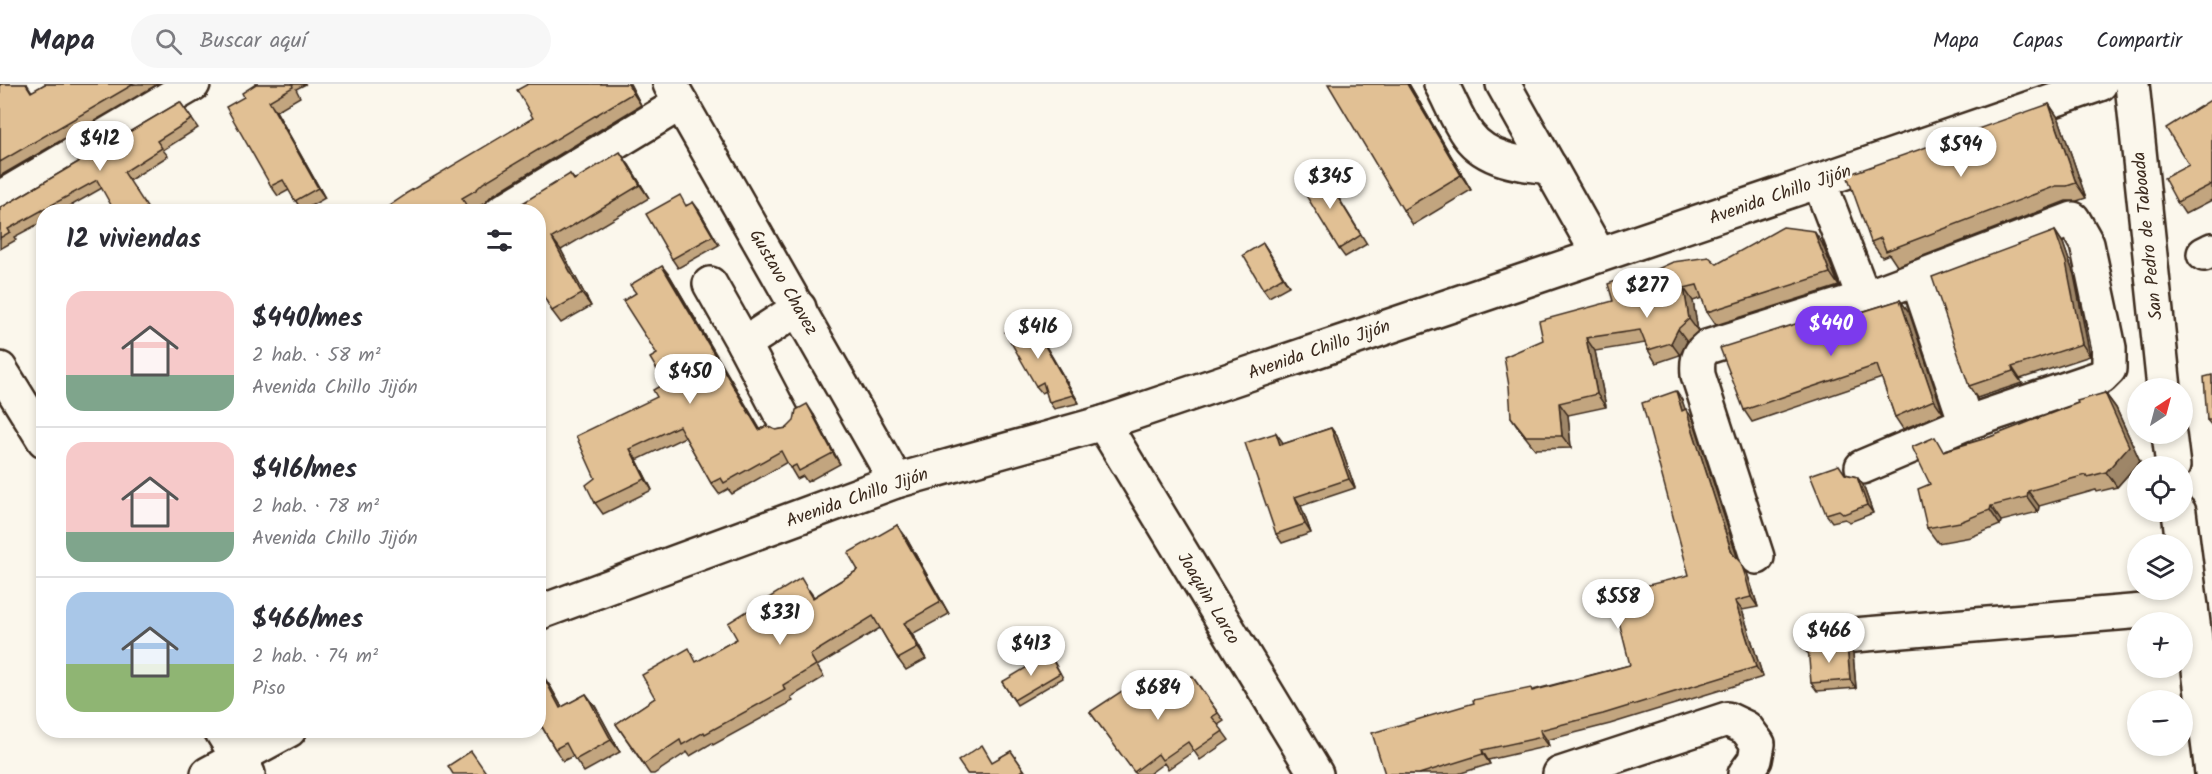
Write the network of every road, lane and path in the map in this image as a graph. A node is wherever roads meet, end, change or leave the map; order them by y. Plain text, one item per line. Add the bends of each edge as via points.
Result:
1 (193, 84) edge
2 (1441, 84) edge
3 (1503, 84) edge
4 (2100, 84) edge
5 (2132, 84) edge
6 (676, 93) edge
7 (1550, 167) junction
8 (1819, 181) junction
9 (0, 198) edge
10 (513, 204) edge
11 (1599, 255) junction
12 (1917, 278) junction
13 (710, 284) dead end
14 (1864, 298) junction
15 (799, 308) junction
16 (744, 344) junction
17 (0, 369) edge
18 (2163, 378) edge
19 (36, 418) edge
20 (785, 422) dead end
21 (1103, 423) junction
22 (1966, 423) junction
23 (1862, 467) dead end
24 (896, 481) junction
25 (2180, 522) edge
26 (1757, 557) dead end
27 (2191, 607) junction
28 (546, 610) edge
29 (1818, 639) dead end
30 (271, 738) edge
31 (236, 754) edge
32 (2212, 773) edge
33 (208, 774) edge
34 (1316, 774) edge
35 (1560, 774) edge
36 (1745, 774) edge

1 - 9 street
2 - 7 street via 1468,135 1482,147 1521,164
3 - 7 street
4 - 8 street, Avenida Chillo Jijón
5 - 18 street, San Pedro de Taboada
6 - 10 street
6 - 15 street, Gustavo Chavez
7 - 11 street
8 - 11 street, Avenida Chillo Jijón
8 - 14 street
11 - 21 street, Avenida Chillo Jijón
12 - 14 street
12 - 22 street
12 - 22 street via 2073,219 2087,244 2109,348 2109,369 2101,377
13 - 16 street
14 - 26 street via 1707,347 1699,355 1698,375
15 - 16 street
15 - 24 street, Gustavo Chavez
16 - 20 street
17 - 19 street
21 - 24 street, Avenida Chillo Jijón
21 - 34 street, Joaquìn Larco
22 - 23 street
24 - 28 street, Avenida Chillo Jijón
25 - 27 street
27 - 29 street
27 - 32 street
30 - 31 street
31 - 33 street
35 - 36 street via 1727,719 1746,728 1758,744 1755,760

